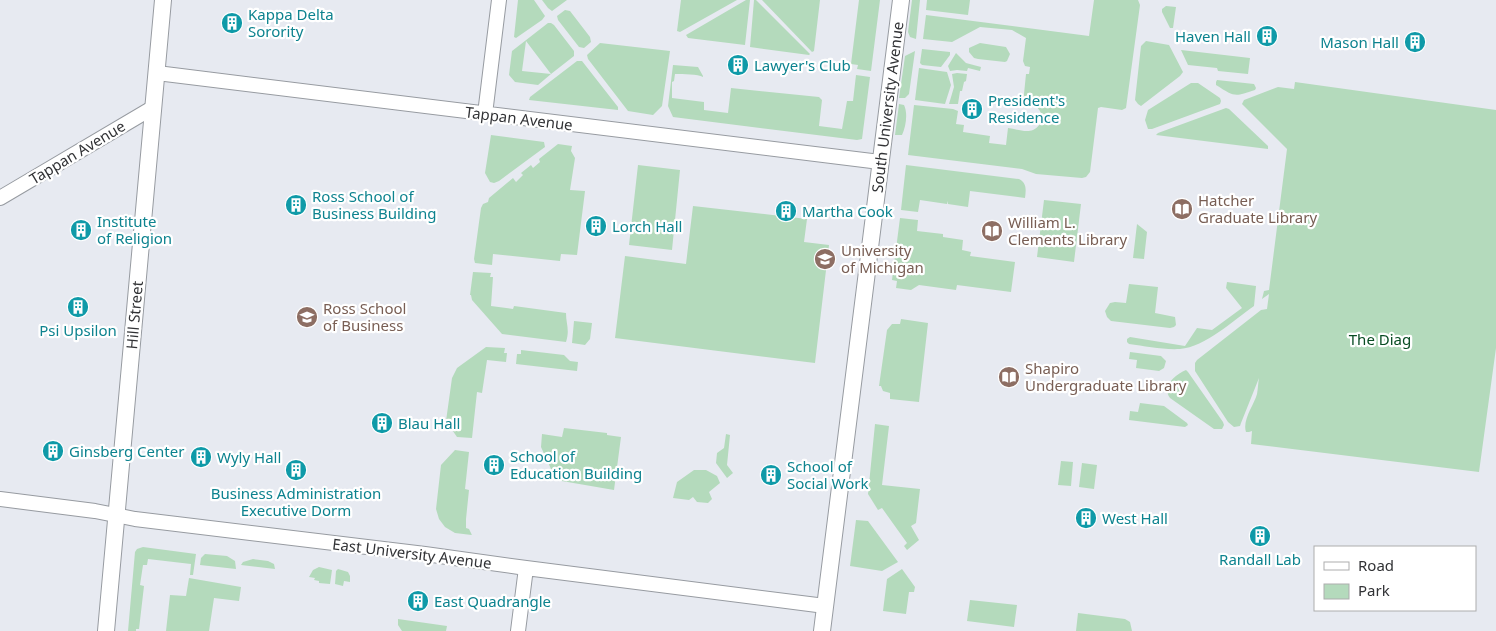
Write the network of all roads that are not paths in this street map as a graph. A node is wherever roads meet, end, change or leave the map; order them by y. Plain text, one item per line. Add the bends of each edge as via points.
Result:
1 (163, 0) edge
2 (499, 0) edge
3 (901, 0) edge
4 (157, 73) junction
5 (154, 107) junction
6 (485, 114) junction
7 (880, 162) junction
8 (0, 198) edge
9 (0, 499) edge
10 (115, 516) junction
11 (526, 568) junction
12 (825, 606) junction
13 (106, 631) edge
14 (518, 631) edge
15 (822, 631) edge

1 - 4 street, Hill Street
2 - 6 street
3 - 7 street, South University Avenue
4 - 5 street, Hill Street
4 - 6 street, Tappan Avenue
5 - 8 street, Tappan Avenue
5 - 10 street, Hill Street
6 - 7 street, Tappan Avenue
7 - 12 street, South University Avenue
9 - 10 street, East University Avenue
10 - 11 street, East University Avenue
10 - 13 street, Hill Street
11 - 12 street, East University Avenue
11 - 14 street
12 - 15 street, South University Avenue

